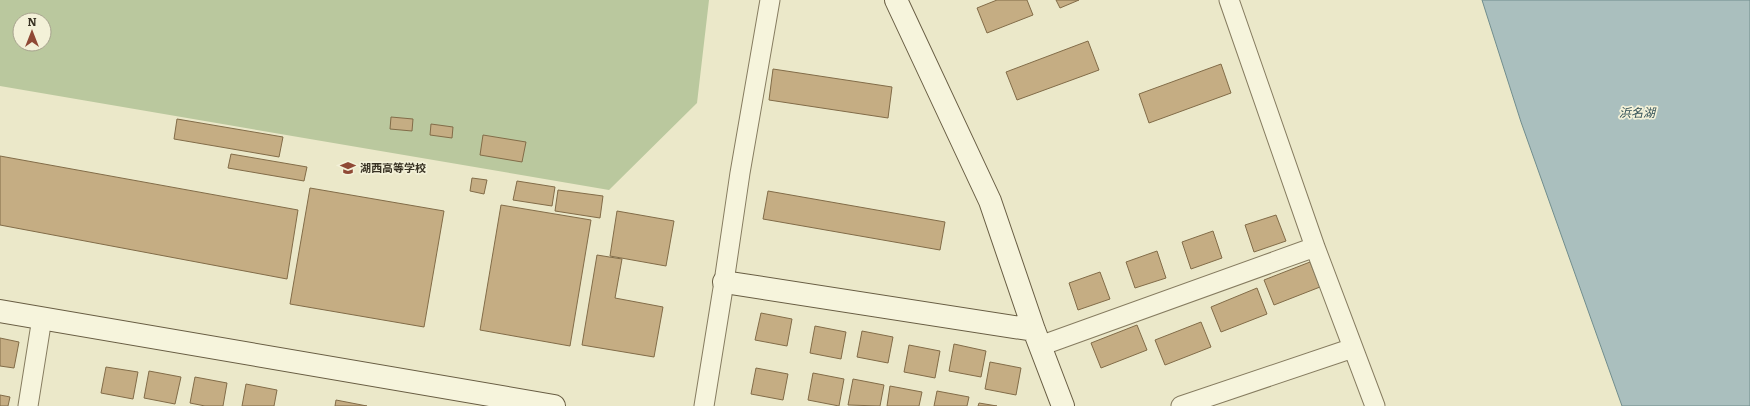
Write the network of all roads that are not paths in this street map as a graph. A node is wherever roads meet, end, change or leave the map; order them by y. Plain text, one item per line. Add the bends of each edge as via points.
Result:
1 (770, 0) edge
2 (896, 0) edge
3 (1229, 0) edge
4 (1315, 247) junction
5 (724, 282) junction
6 (0, 311) edge
7 (42, 318) junction
8 (1037, 338) junction
9 (1353, 348) junction
10 (28, 406) edge
11 (554, 406) edge
12 (704, 406) edge
13 (1063, 406) edge
14 (1181, 406) edge
15 (1375, 406) edge

1 - 5 street
2 - 8 street via 990,201
3 - 4 street
4 - 8 street
4 - 9 street
5 - 8 street
5 - 12 street
6 - 7 street
7 - 10 street
7 - 11 street
8 - 13 street
9 - 14 street
9 - 15 street

